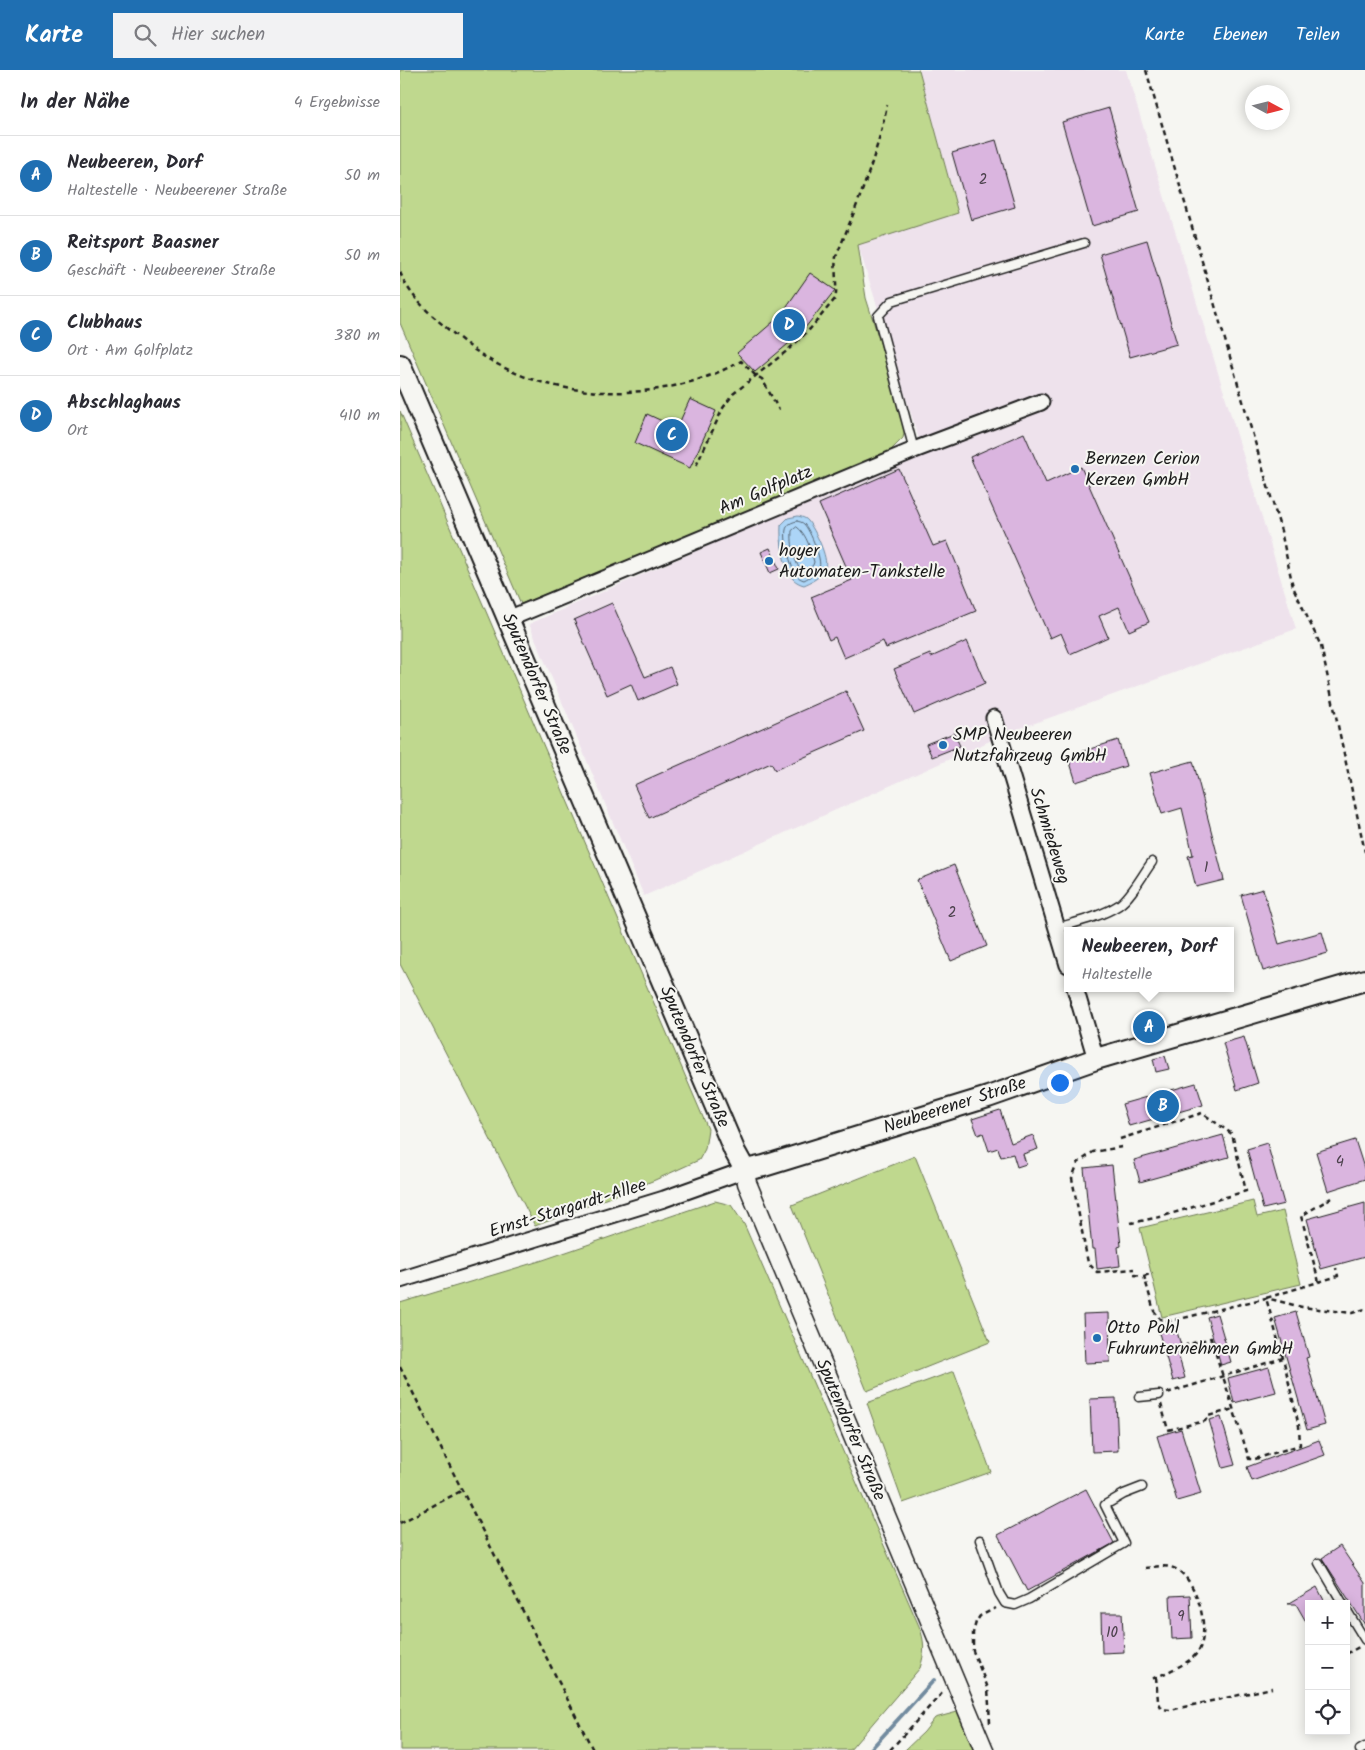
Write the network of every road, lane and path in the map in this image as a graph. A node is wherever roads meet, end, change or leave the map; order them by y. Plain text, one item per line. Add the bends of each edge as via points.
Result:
1 (1146, 70) edge
2 (887, 105) dead end
3 (1084, 243) dead end
4 (400, 272) edge
5 (400, 365) edge
6 (756, 376) junction
7 (1041, 402) dead end
8 (780, 410) dead end
9 (914, 450) junction
10 (696, 466) dead end
11 (508, 620) junction
12 (994, 718) dead end
13 (1365, 852) edge
14 (1152, 862) dead end
15 (1057, 928) junction
16 (1064, 952) edge
17 (1365, 980) edge
18 (1076, 992) edge
19 (1096, 1059) junction
20 (1120, 1139) dead end
21 (1122, 1147) dead end
22 (745, 1170) junction
23 (1331, 1198) dead end
24 (1131, 1223) dead end
25 (1336, 1268) dead end
26 (1134, 1269) dead end
27 (1153, 1273) dead end
28 (1134, 1275) dead end
29 (1144, 1276) junction
30 (400, 1280) edge
31 (1320, 1282) junction
32 (1266, 1298) junction
33 (1365, 1310) edge
34 (1186, 1345) dead end
35 (1283, 1358) junction
36 (400, 1367) edge
37 (1223, 1377) junction
38 (1159, 1395) junction
39 (1139, 1397) dead end
40 (1234, 1409) junction
41 (1142, 1487) dead end
42 (461, 1491) junction
43 (400, 1523) edge
44 (980, 1540) dead end
45 (1319, 1563) dead end
46 (1145, 1568) dead end
47 (1341, 1600) edge
48 (1005, 1603) junction
49 (1350, 1616) edge
50 (1365, 1642) edge
51 (1350, 1651) edge
52 (1156, 1677) junction
53 (954, 1680) junction
54 (1150, 1680) dead end
55 (1272, 1688) dead end
56 (990, 1723) dead end
57 (1365, 1747) edge
58 (592, 1750) edge
59 (890, 1750) edge
60 (984, 1750) edge
61 (1360, 1750) edge

1 - 13 path via 1281,531 1293,587 1321,646
2 - 6 path via 880,141 836,257 837,294 810,329
3 - 9 lane via 892,301 878,316
4 - 6 path via 425,309 459,338 498,365 542,382 596,391 638,392 678,386 741,361
5 - 11 main road, Sputendorfer Straße
6 - 8 path via 765,384
6 - 10 path via 733,394 723,408
7 - 9 street, Am Golfplatz
9 - 11 street, Am Golfplatz
11 - 22 main road, Sputendorfer Straße
12 - 15 street, Schmiedeweg
14 - 15 lane via 1120,905
15 - 16 street, Schmiedeweg
17 - 19 main road, Neubeerener Straße
18 - 19 street
19 - 22 main road, Neubeerener Straße via 988,1098
20 - 24 path via 1202,1113 1232,1134 1246,1190 1160,1218
21 - 26 path via 1094,1152 1078,1163 1072,1178 1088,1263 1096,1272
22 - 30 street, Ernst-Stargardt-Allee via 664,1199
22 - 53 street, Sputendorfer Straße via 747,1183
23 - 31 path via 1301,1216
25 - 31 path via 1338,1276
27 - 29 path
28 - 29 path
29 - 32 path via 1154,1311 1160,1320 1171,1321
31 - 32 path
32 - 33 path via 1302,1307 1352,1313
32 - 35 path
34 - 37 path via 1211,1338
35 - 37 path
35 - 40 path via 1299,1426 1300,1445 1249,1459
36 - 42 path
37 - 38 path
37 - 40 path
38 - 39 lane
38 - 40 path via 1168,1430 1205,1421 1208,1416
41 - 48 lane via 1105,1505 1124,1543 1029,1599 1015,1605
42 - 43 path
42 - 58 path
44 - 48 lane
45 - 47 lane
46 - 52 path via 1169,1567 1182,1575 1194,1589 1203,1626 1197,1654
48 - 56 path via 980,1616 974,1633 973,1651 988,1688
49 - 50 lane
50 - 51 path
52 - 54 path
52 - 55 path via 1158,1701 1162,1709 1170,1710
53 - 59 path
53 - 60 street, Sputendorfer Straße
57 - 61 lane

